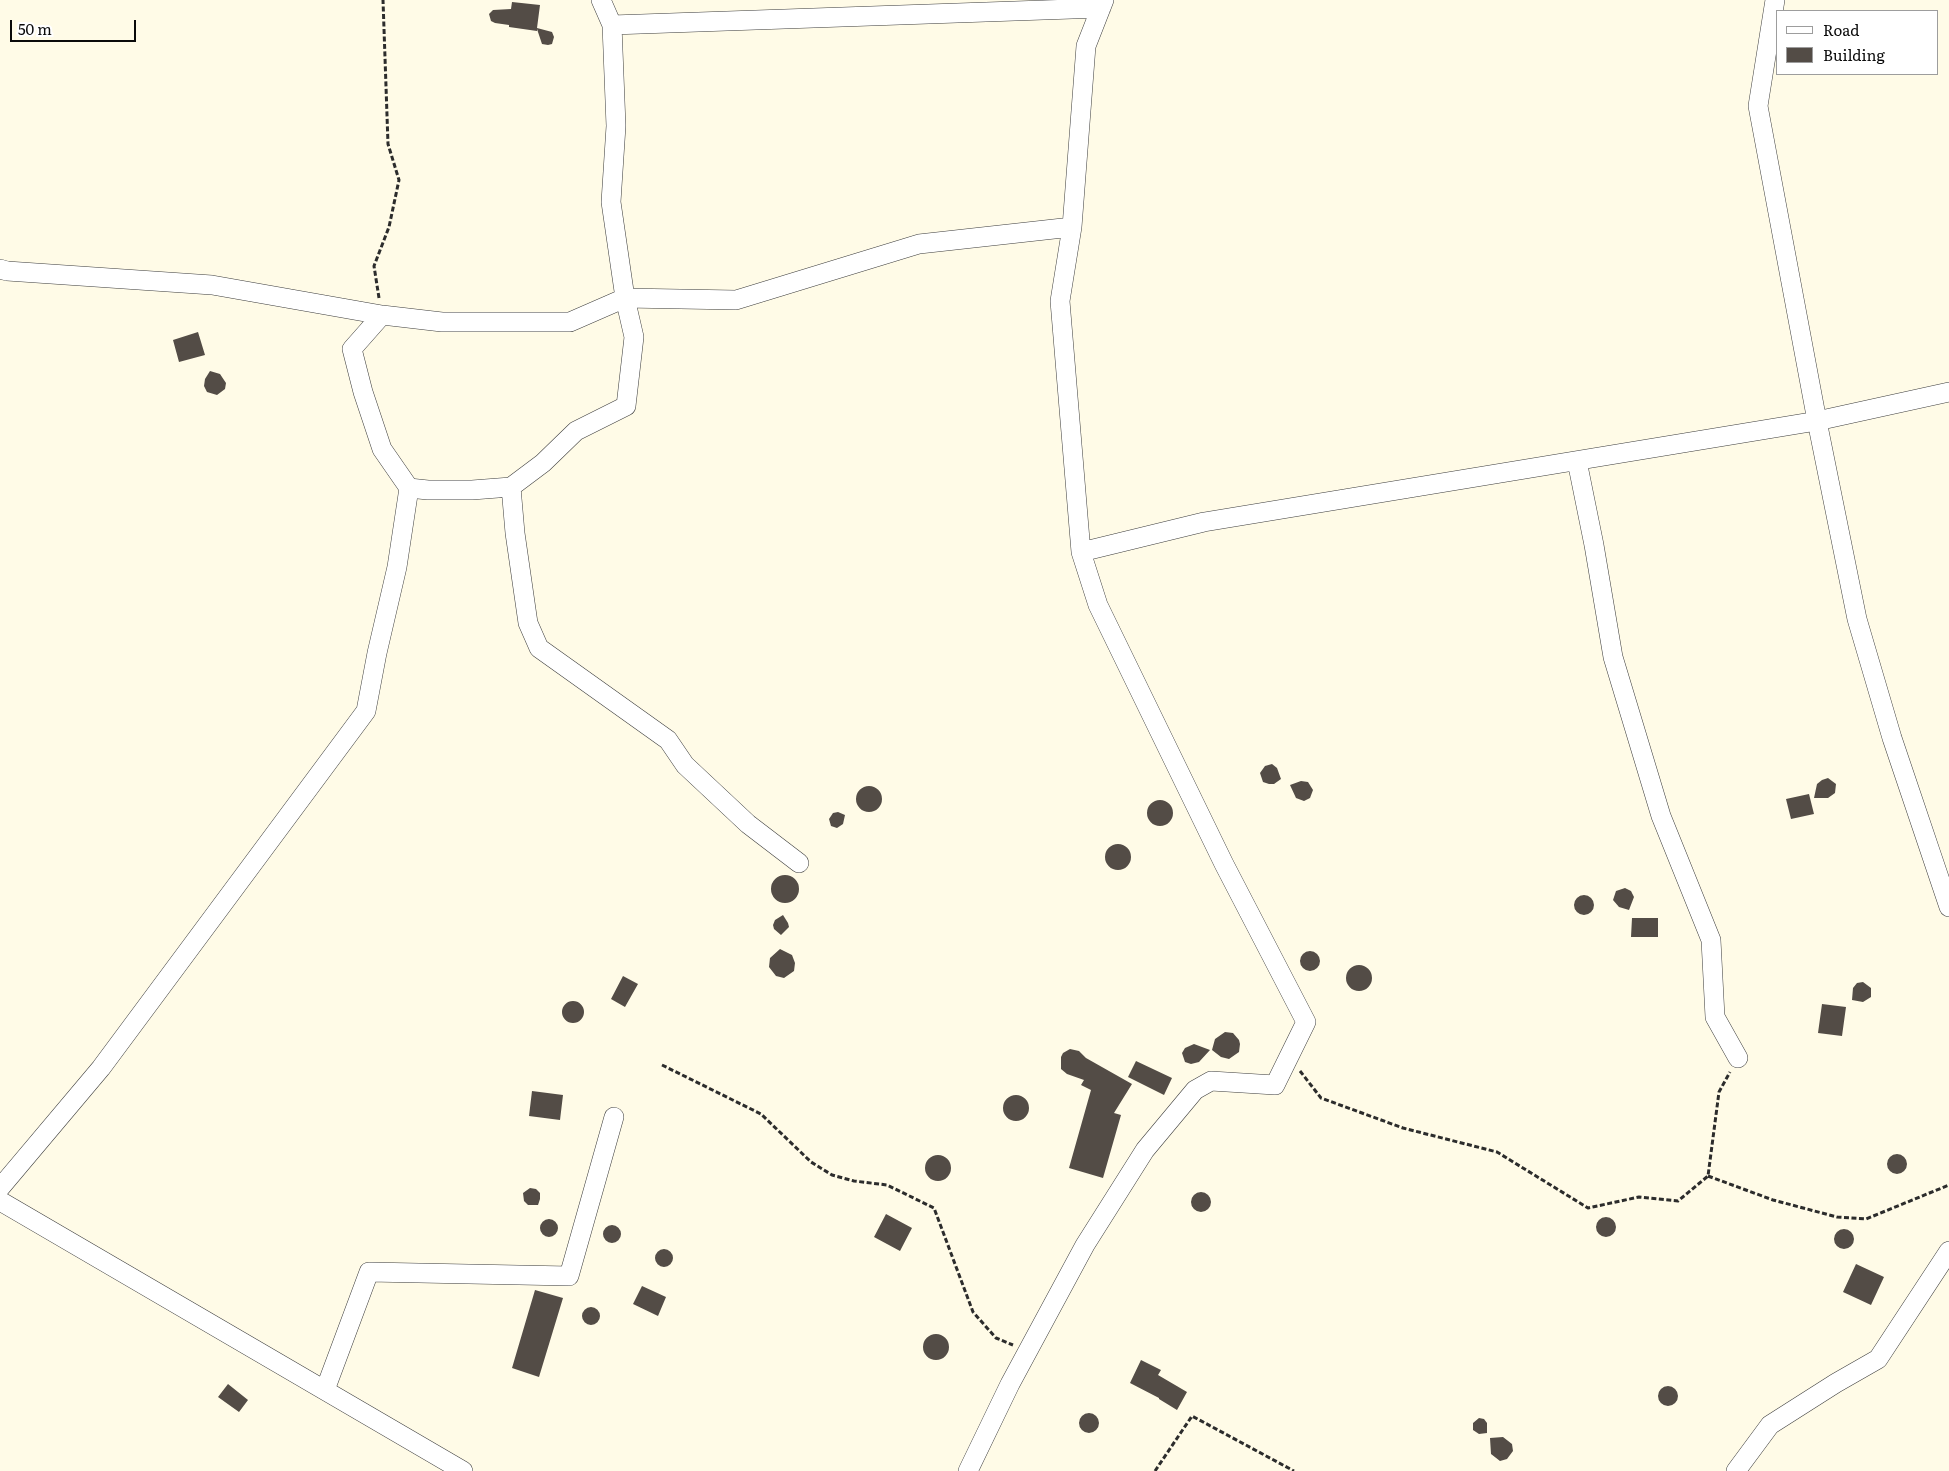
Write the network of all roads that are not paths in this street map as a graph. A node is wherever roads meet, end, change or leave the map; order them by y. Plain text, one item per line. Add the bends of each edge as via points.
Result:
1 (601, 0) edge
2 (1775, 0) edge
3 (1103, 4) edge
4 (612, 24) junction
5 (1072, 228) junction
6 (0, 269) edge
7 (625, 298) junction
8 (382, 315) junction
9 (1949, 392) edge
10 (1817, 421) junction
11 (1577, 462) junction
12 (511, 487) junction
13 (409, 488) junction
14 (1081, 552) junction
15 (799, 863) dead end
16 (1949, 907) edge
17 (1738, 1058) road end
18 (614, 1117) dead end
19 (0, 1188) edge
20 (0, 1201) edge
21 (1949, 1251) edge
22 (325, 1390) junction
23 (463, 1471) edge
24 (968, 1471) edge
25 (1736, 1471) edge

1 - 4 street
2 - 10 street via 1758,106
3 - 4 street
3 - 5 street via 1086,46
4 - 7 street via 616,126 611,202
5 - 7 street via 920,244 736,300
5 - 14 street via 1060,301
6 - 8 street via 212,284
7 - 8 street via 570,322 442,322
7 - 12 street via 634,337 626,406 576,431 543,463
8 - 13 street via 352,350 382,449
9 - 10 street
10 - 11 street
10 - 16 street via 1857,619 1892,738
11 - 14 street via 1204,522
11 - 17 street via 1613,657 1661,816 1711,940 1715,1017
12 - 13 street via 472,490
12 - 15 street via 528,623 539,648 668,740 684,765 748,824
13 - 19 street via 397,567 366,711 101,1068
14 - 24 street via 1098,605 1224,864 1306,1022 1275,1085 1211,1081 1195,1090 1145,1150 1085,1245
18 - 22 street via 569,1276 369,1272
20 - 22 street
21 - 25 street via 1878,1359 1770,1424
22 - 23 street

